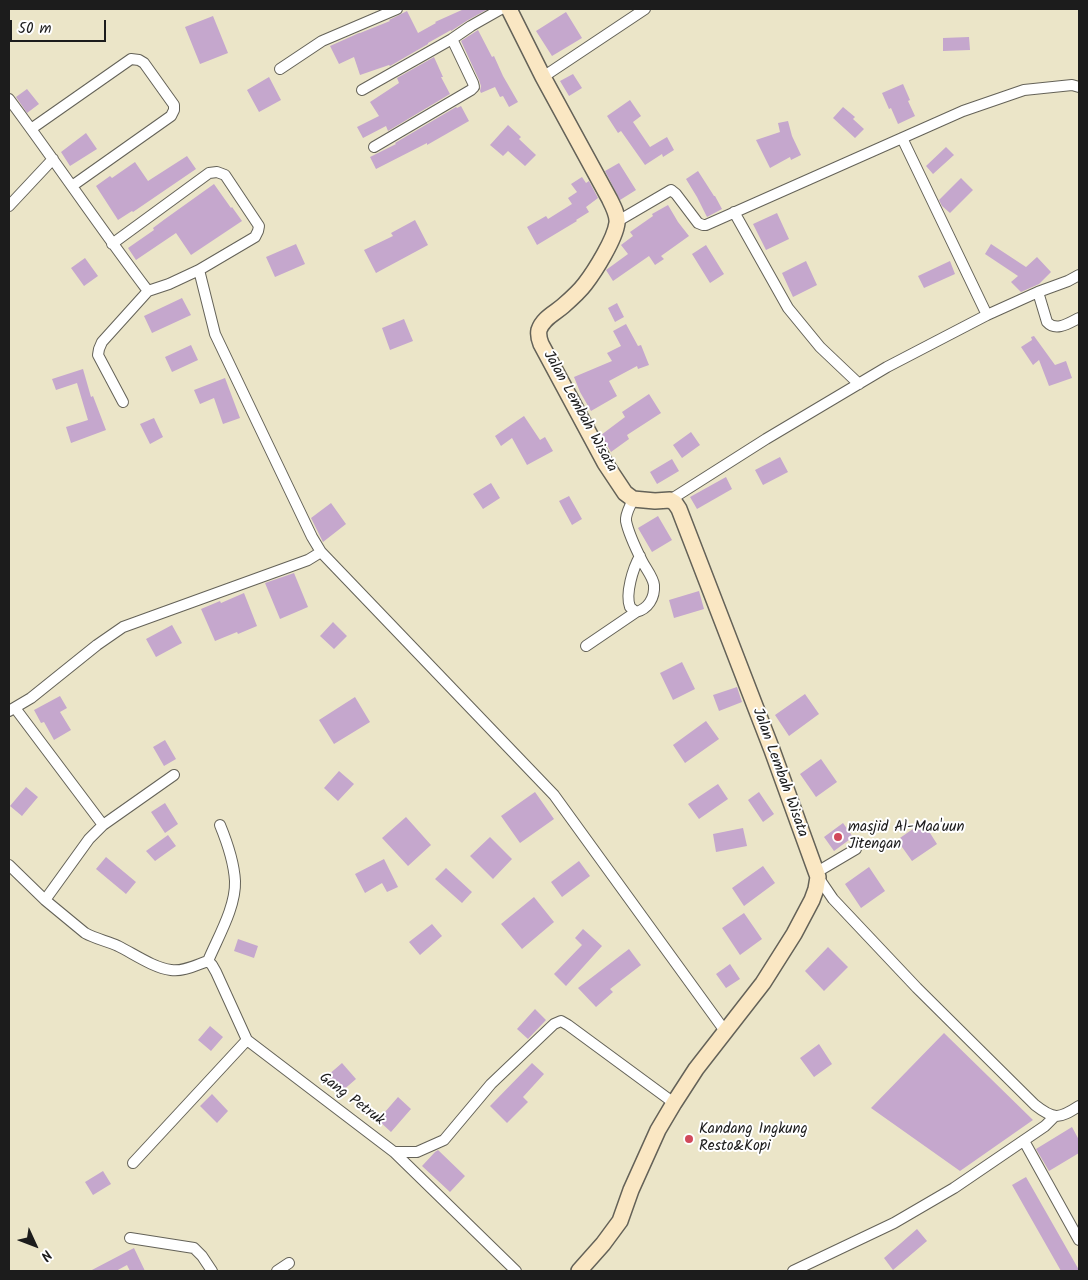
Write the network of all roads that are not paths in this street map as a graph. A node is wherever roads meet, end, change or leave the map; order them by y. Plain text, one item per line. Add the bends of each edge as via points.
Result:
1 (397, 9) edge
2 (501, 9) edge
3 (509, 9) edge
4 (645, 9) edge
5 (452, 39) junction
6 (280, 69) dead end
7 (543, 77) junction
8 (1079, 87) edge
9 (362, 90) dead end
10 (9, 99) edge
11 (31, 129) junction
12 (902, 138) junction
13 (374, 147) dead end
14 (53, 159) junction
15 (72, 186) junction
16 (9, 206) edge
17 (734, 212) junction
18 (618, 221) junction
19 (112, 244) junction
20 (199, 270) junction
21 (1079, 275) edge
22 (148, 291) junction
23 (1038, 292) junction
24 (987, 315) junction
25 (1079, 318) edge
26 (859, 384) junction
27 (123, 402) dead end
28 (634, 499) junction
29 (670, 500) junction
30 (321, 552) junction
31 (640, 556) junction
32 (636, 612) junction
33 (586, 646) dead end
34 (12, 709) edge
35 (174, 775) dead end
36 (103, 825) junction
37 (220, 825) dead end
38 (856, 849) dead end
39 (9, 865) edge
40 (816, 885) junction
41 (833, 899) junction
42 (45, 900) junction
43 (208, 961) junction
44 (725, 1031) junction
45 (247, 1040) junction
46 (674, 1103) junction
47 (1079, 1106) edge
48 (1054, 1117) junction
49 (1024, 1141) junction
50 (394, 1152) junction
51 (134, 1163) dead end
52 (130, 1238) dead end
53 (1079, 1240) edge
54 (289, 1263) dead end
55 (212, 1271) edge
56 (277, 1271) edge
57 (516, 1271) edge
58 (579, 1271) edge
59 (793, 1271) edge

1 - 6 street via 322,41
2 - 5 street
3 - 7 street
4 - 7 street
5 - 9 street
5 - 13 street via 474,87
7 - 18 street via 609,198
8 - 12 street via 1024,90 963,111
10 - 11 street
11 - 14 street
11 - 15 street via 131,59 144,63 174,105 171,116
12 - 17 street
12 - 24 street
14 - 15 street
14 - 16 street
15 - 19 street
17 - 18 street via 700,225 671,190
17 - 26 street via 788,308 820,347
18 - 28 street, Jalan Lembah Wisata via 615,233 585,284 547,318 538,336 605,463 625,492
19 - 20 street via 209,173 217,172 225,175 258,226 258,231 255,237
19 - 22 street
20 - 22 street
20 - 30 street via 215,334
21 - 23 street
22 - 27 street via 102,342 99,350 98,355
23 - 24 street
23 - 25 street via 1050,325 1062,326
24 - 26 street
26 - 29 street
28 - 29 street
28 - 31 street via 626,520
29 - 40 street, Jalan Lembah Wisata via 679,509 772,750
30 - 34 street via 308,560 123,627
30 - 44 street via 554,795
31 - 32 street via 628,598 630,607
31 - 32 street via 654,584 654,592 650,604
32 - 33 street
34 - 36 street
35 - 36 street
36 - 42 street via 89,838
37 - 43 street via 228,846 235,887 229,913
38 - 40 street
39 - 42 street
40 - 41 street
40 - 41 street via 822,898
40 - 44 street via 794,934 763,983
41 - 48 street via 1035,1105
42 - 43 street via 86,933 158,967 181,970
43 - 45 street, Gang Petruk
44 - 46 street
45 - 50 street, Gang Petruk
45 - 51 street
46 - 50 street via 561,1021 491,1084 444,1140 417,1152
46 - 58 street via 658,1130 620,1221
47 - 48 street
48 - 49 street
49 - 53 street
49 - 59 street via 894,1223
50 - 57 street, Gang Petruk
52 - 55 street via 194,1248
54 - 56 street

